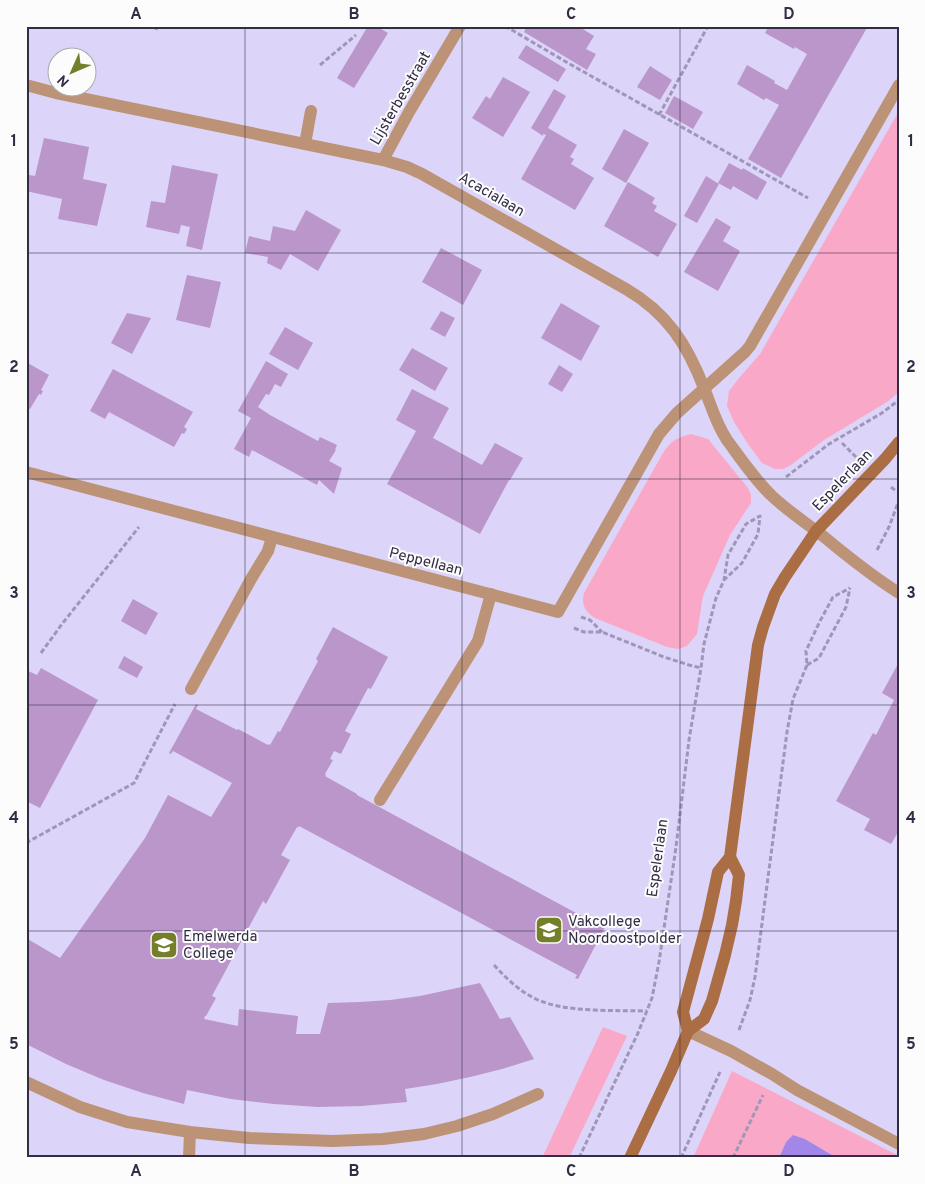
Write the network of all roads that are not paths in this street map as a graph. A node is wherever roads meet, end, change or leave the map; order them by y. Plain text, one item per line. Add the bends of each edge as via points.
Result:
1 (460, 26) edge
2 (26, 85) edge
3 (899, 85) edge
4 (48, 91) edge
5 (98, 97) edge
6 (311, 111) dead end
7 (305, 144) junction
8 (383, 160) junction
9 (704, 388) junction
10 (899, 442) edge
11 (26, 472) edge
12 (816, 531) junction
13 (272, 537) junction
14 (899, 593) edge
15 (491, 594) junction
16 (191, 689) road end
17 (380, 800) dead end
18 (730, 856) junction
19 (688, 1031) junction
20 (26, 1082) edge
21 (538, 1094) dead end
22 (190, 1132) junction
23 (899, 1144) edge
24 (189, 1158) edge
25 (630, 1158) edge

1 - 8 street, Lijsterbesstraat
2 - 4 street, Acacialaan
3 - 9 street via 750,346
5 - 7 street, Acacialaan
6 - 7 street
7 - 8 street, Acacialaan
8 - 9 street, Acacialaan via 422,174 642,298 661,315 684,344
9 - 12 street, Acacialaan via 726,437 752,472 771,495
9 - 15 street, Peppellaan via 660,434 558,612
10 - 12 main road, Espelerlaan
11 - 13 street, Peppellaan
12 - 14 street, Acacialaan via 863,570
12 - 18 main road, Espelerlaan via 775,594 758,645
13 - 15 street, Peppellaan
13 - 16 street via 268,551
15 - 17 street via 478,641
18 - 19 main road, Espelerlaan via 718,872 683,1012
18 - 19 main road, Espelerlaan via 739,875 726,955 704,1020
19 - 23 street via 731,1051
19 - 25 main road, Espelerlaan
20 - 22 street via 80,1107 127,1122
21 - 22 street via 457,1126 383,1139 250,1138
22 - 24 street

